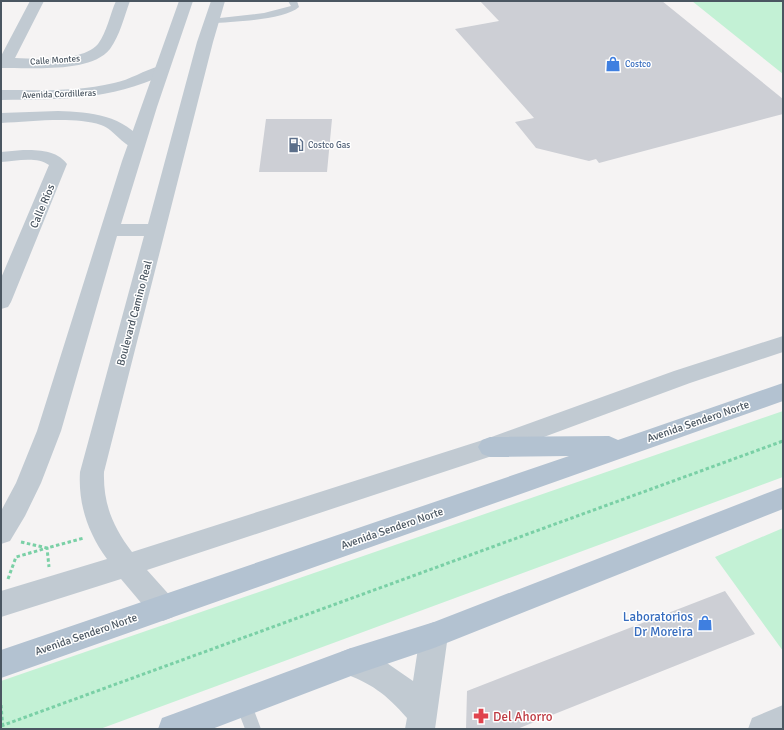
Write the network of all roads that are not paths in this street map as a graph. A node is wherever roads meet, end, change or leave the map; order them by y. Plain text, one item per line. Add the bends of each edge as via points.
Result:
1 (37, 1) edge
2 (123, 1) edge
3 (186, 1) edge
4 (218, 1) edge
5 (292, 1) edge
6 (211, 21) junction
7 (188, 41) junction
8 (3, 63) edge
9 (160, 71) junction
10 (1, 96) edge
11 (1, 118) edge
12 (136, 144) junction
13 (1, 157) edge
14 (110, 230) junction
15 (156, 230) junction
16 (1, 302) edge
17 (783, 344) edge
18 (783, 392) edge
19 (626, 446) junction
20 (490, 447) junction
21 (783, 498) edge
22 (9, 537) edge
23 (127, 565) junction
24 (1, 604) edge
25 (163, 608) junction
26 (434, 635) junction
27 (351, 662) junction
28 (1, 664) edge
29 (243, 703) junction
30 (420, 720) edge
31 (783, 720) edge
32 (173, 729) edge
33 (253, 729) edge
34 (763, 729) edge

1 - 8 street
2 - 8 street, Calle Montes via 104,47 92,56 68,61
3 - 7 street, Boulevard Camino Real
4 - 6 street, Boulevard Camino Real
5 - 6 lane via 295,7 279,13
6 - 7 street, Boulevard Camino Real
7 - 9 street, Boulevard Camino Real
7 - 15 street, Boulevard Camino Real
9 - 10 street, Avenida Cordilleras via 129,85 104,92
9 - 12 street, Boulevard Camino Real
11 - 12 street via 94,118 122,129
12 - 14 street, Boulevard Camino Real
13 - 16 street, Calle Ríos via 45,156 58,164
14 - 15 street
14 - 22 street, Boulevard Camino Real via 49,431 34,472 15,512
15 - 23 street, Boulevard Camino Real via 92,472 91,490 95,511 104,532
17 - 20 street via 682,377
18 - 19 main road, Avenida Sendero Norte
19 - 20 main road
19 - 25 main road, Avenida Sendero Norte
20 - 23 street
21 - 26 main road
23 - 24 street
23 - 25 street, Boulevard Camino Real
25 - 28 main road, Avenida Sendero Norte
26 - 27 main road
26 - 30 street
27 - 29 main road
27 - 30 street via 374,671 400,688
29 - 32 main road
29 - 33 lane
31 - 34 street

